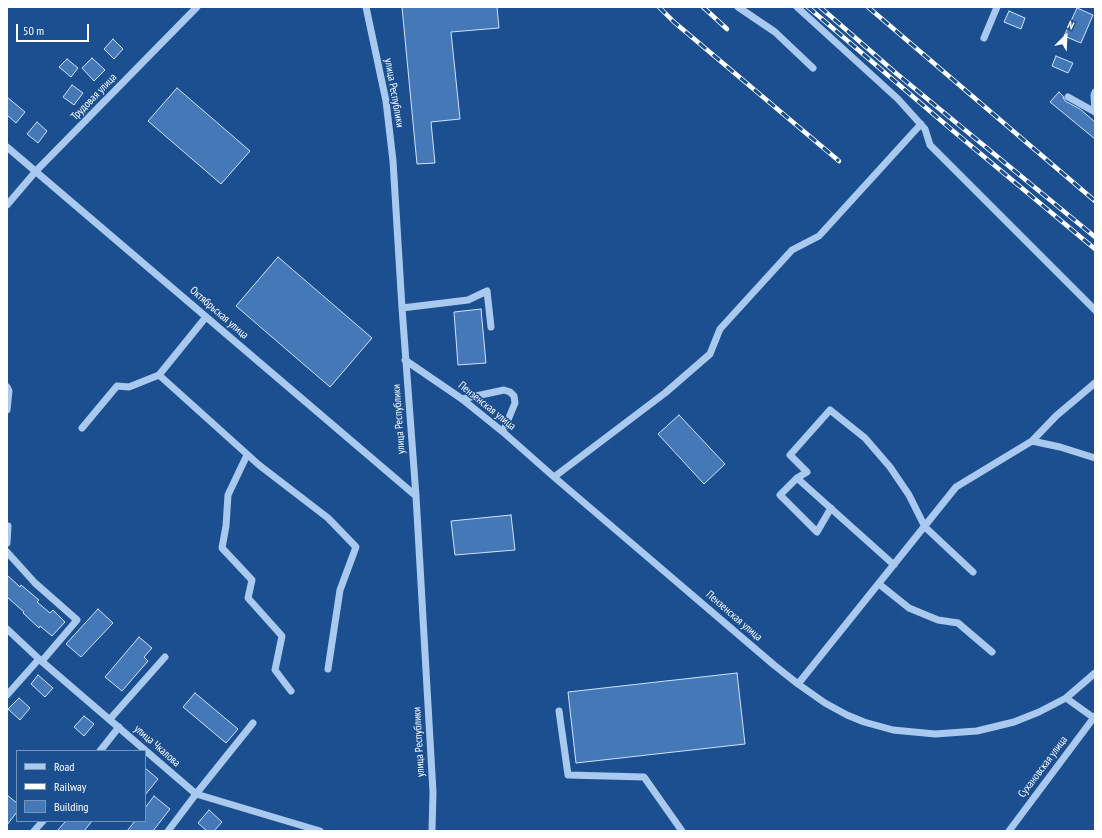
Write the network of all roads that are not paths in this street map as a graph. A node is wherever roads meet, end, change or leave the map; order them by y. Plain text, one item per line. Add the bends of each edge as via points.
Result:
1 (197, 7) edge
2 (366, 7) edge
3 (738, 7) edge
4 (797, 7) edge
5 (997, 7) edge
6 (984, 38) dead end
7 (813, 68) dead end
8 (1095, 94) edge
9 (1068, 97) dead end
10 (1095, 112) edge
11 (921, 124) junction
12 (7, 147) edge
13 (36, 171) junction
14 (7, 205) edge
15 (402, 308) junction
16 (1095, 310) edge
17 (206, 317) junction
18 (491, 327) dead end
19 (405, 360) junction
20 (159, 375) junction
21 (1095, 383) edge
22 (7, 387) edge
23 (462, 398) junction
24 (7, 410) edge
25 (82, 428) dead end
26 (503, 432) junction
27 (1032, 441) junction
28 (247, 455) junction
29 (1095, 458) edge
30 (554, 476) junction
31 (797, 478) junction
32 (416, 496) junction
33 (831, 508) junction
34 (8, 526) dead end
35 (925, 527) junction
36 (7, 543) edge
37 (7, 552) edge
38 (894, 565) junction
39 (973, 572) dead end
40 (879, 584) junction
41 (7, 629) edge
42 (992, 652) dead end
43 (165, 657) dead end
44 (41, 660) junction
45 (328, 669) dead end
46 (1095, 673) edge
47 (798, 684) junction
48 (291, 691) dead end
49 (7, 695) edge
50 (1066, 698) junction
51 (559, 711) dead end
52 (1094, 717) edge
53 (110, 720) junction
54 (253, 723) dead end
55 (119, 727) junction
56 (101, 750) edge
57 (145, 750) edge
58 (146, 750) edge
59 (196, 794) junction
60 (42, 822) edge
61 (308, 830) edge
62 (34, 831) edge
63 (168, 831) edge
64 (320, 831) edge
65 (432, 831) edge
66 (682, 831) edge
67 (1009, 831) edge

1 - 13 street, Трудовая улица
2 - 15 street, улица Республики via 386,101 393,161
3 - 7 street via 775,32
4 - 11 street via 898,99
5 - 6 street
8 - 10 street
9 - 10 street
11 - 16 street via 926,128 930,145
11 - 30 street via 819,236 792,250 720,329 710,354 665,393
12 - 13 street, Октябрьская улица
13 - 14 street, Трудовая улица
13 - 17 street, Октябрьская улица
15 - 18 street via 468,300 487,291
15 - 19 street, улица Республики
17 - 20 street
17 - 32 street, Октябрьская улица
19 - 23 street, Пензенская улица
19 - 32 street, улица Республики
20 - 25 street via 129,386 117,386
20 - 28 street
21 - 27 street via 1056,416
22 - 24 street
23 - 26 street, Пензенская улица
23 - 26 street via 504,390 510,392 515,403
26 - 30 street, Пензенская улица
27 - 29 street
27 - 35 street via 956,488
28 - 45 street via 328,518 356,547 340,590
28 - 48 street via 228,495 222,548 252,580 248,598 282,636 275,670
30 - 47 street, Пензенская улица
31 - 33 street
31 - 33 street via 780,495 817,532
31 - 35 street via 807,472 790,455 830,410 865,438 890,468 909,495
32 - 65 street, улица Республики via 433,792
33 - 38 street
34 - 36 street
35 - 38 street
35 - 39 street
37 - 44 street via 35,583 76,620
38 - 40 street
40 - 42 street via 909,608 938,620 958,623
40 - 47 street
41 - 44 street, улица Чкалова
43 - 53 street
44 - 49 street
44 - 53 street, улица Чкалова
46 - 50 street, Пензенская улица
47 - 50 street, Пензенская улица via 825,703 864,722 893,730 935,734 977,731 1014,722
50 - 52 street
51 - 66 street via 568,775 644,777
52 - 67 street, Сухановская улица
53 - 55 street, улица Чкалова
54 - 59 street
55 - 56 street
55 - 57 street, улица Чкалова
58 - 59 street, улица Чкалова
59 - 61 street, улица Чкалова
59 - 63 street
60 - 62 street
61 - 64 street, улица Чкалова

